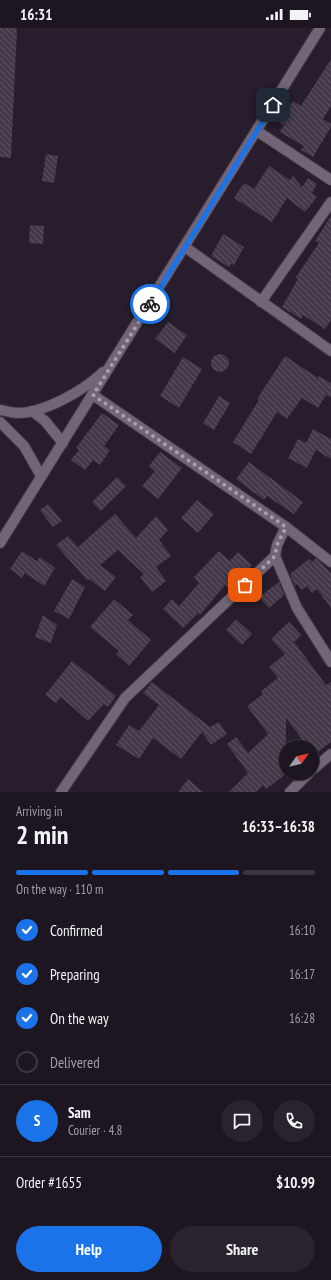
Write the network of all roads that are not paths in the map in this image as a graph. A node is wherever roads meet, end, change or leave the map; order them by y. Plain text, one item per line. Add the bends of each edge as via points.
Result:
1 (320, 28) edge
2 (257, 131) junction
3 (331, 180) edge
4 (331, 202) edge
5 (185, 247) junction
6 (261, 302) junction
7 (330, 349) edge
8 (113, 362) junction
9 (93, 395) junction
10 (0, 410) edge
11 (32, 411) junction
12 (0, 422) edge
13 (63, 443) junction
14 (41, 476) junction
15 (286, 527) junction
16 (0, 543) edge
17 (275, 556) junction
18 (331, 562) edge
19 (331, 662) edge
20 (331, 754) edge
21 (319, 764) edge
22 (301, 780) edge
23 (61, 792) edge
24 (290, 792) edge

1 - 2 street
2 - 3 street
2 - 5 street
4 - 6 street
5 - 6 street
5 - 8 street
6 - 7 street
8 - 9 street
8 - 11 street via 94,381 58,401
9 - 13 street
9 - 15 street
10 - 11 street via 18,413
11 - 13 street via 45,420
12 - 14 street via 24,446
13 - 14 street
14 - 16 street
15 - 17 street via 277,545
15 - 18 street
17 - 19 street via 297,608
17 - 23 street via 126,698
20 - 21 street
22 - 24 street

